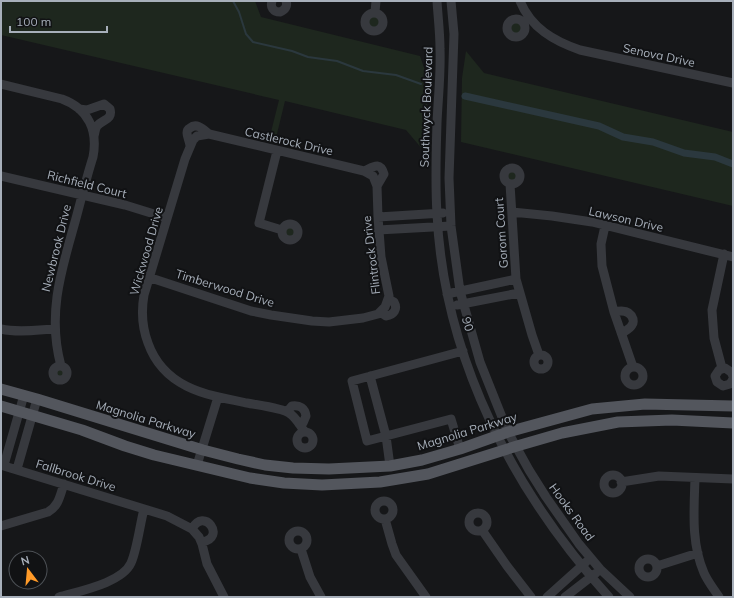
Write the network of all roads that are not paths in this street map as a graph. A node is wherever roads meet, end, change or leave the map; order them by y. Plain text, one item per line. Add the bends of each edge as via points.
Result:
1 (272, 1) edge
2 (286, 1) edge
3 (376, 1) edge
4 (437, 1) edge
5 (451, 1) edge
6 (520, 1) edge
7 (375, 12) dead end
8 (733, 83) edge
9 (1, 84) edge
10 (79, 109) junction
11 (191, 127) joint
12 (209, 134) junction
13 (94, 136) junction
14 (196, 136) joint
15 (190, 146) junction
16 (277, 151) junction
17 (364, 171) junction
18 (1, 176) edge
19 (373, 176) joint
20 (435, 178) junction
21 (449, 178) junction
22 (510, 184) dead end
23 (377, 186) junction
24 (82, 195) junction
25 (512, 212) junction
26 (450, 213) junction
27 (437, 214) junction
28 (378, 217) junction
29 (167, 218) junction
30 (438, 226) junction
31 (451, 226) junction
32 (605, 226) junction
33 (282, 230) dead end
34 (378, 230) junction
35 (729, 255) edge
36 (150, 278) junction
37 (516, 279) junction
38 (460, 291) junction
39 (519, 293) junction
40 (447, 294) junction
41 (463, 304) junction
42 (384, 306) joint
43 (450, 306) junction
44 (614, 312) junction
45 (1, 329) edge
46 (54, 330) junction
47 (622, 333) junction
48 (463, 351) junction
49 (539, 355) dead end
50 (61, 366) dead end
51 (633, 367) dead end
52 (722, 368) junction
53 (370, 376) junction
54 (733, 377) edge
55 (1, 389) edge
56 (24, 395) junction
57 (218, 397) junction
58 (37, 399) junction
59 (1, 406) edge
60 (733, 406) edge
61 (20, 411) junction
62 (287, 412) junction
63 (33, 415) junction
64 (733, 423) edge
65 (508, 432) junction
66 (386, 436) junction
67 (497, 436) junction
68 (516, 446) junction
69 (460, 449) junction
70 (202, 450) junction
71 (504, 450) junction
72 (2, 465) edge
73 (198, 465) junction
74 (390, 466) junction
75 (17, 469) junction
76 (695, 478) junction
77 (733, 479) edge
78 (621, 482) dead end
79 (64, 484) junction
80 (144, 509) junction
81 (385, 519) dead end
82 (1, 526) edge
83 (192, 529) junction
84 (482, 530) dead end
85 (202, 542) junction
86 (301, 549) dead end
87 (698, 553) junction
88 (591, 557) junction
89 (581, 566) junction
90 (657, 566) dead end
91 (600, 569) junction
92 (591, 577) junction
93 (59, 597) edge
94 (224, 597) edge
95 (321, 597) edge
96 (426, 597) edge
97 (531, 597) edge
98 (547, 597) edge
99 (565, 597) edge
100 (609, 597) edge
101 (630, 597) edge
102 (719, 597) edge

1 - 2 street via 272,8 280,12 285,9
3 - 7 street
4 - 20 street, Southwyck Boulevard via 440,49
5 - 21 street, Southwyck Boulevard via 454,42
6 - 8 street, Senova Drive via 525,19 561,43 580,50
9 - 10 street via 62,100
10 - 13 street via 89,121
10 - 13 street via 87,110 104,104 110,109 110,118 97,126
11 - 12 street, Castlerock Drive via 200,126
11 - 15 street, Wickwood Drive via 187,134
12 - 14 street, Castlerock Drive
12 - 16 street, Castlerock Drive
13 - 24 street, Newbrook Drive via 93,157
14 - 15 street, Wickwood Drive
15 - 29 street, Wickwood Drive
16 - 17 street, Castlerock Drive
16 - 33 street via 259,223
17 - 19 street, Castlerock Drive
17 - 23 street, Castlerock Drive via 374,166 382,169 384,174
18 - 24 street, Richfield Court
19 - 23 street, Flintrock Drive
20 - 21 street
20 - 27 street, Southwyck Boulevard
21 - 26 street, Southwyck Boulevard
22 - 25 street, Gorom Court
23 - 28 street, Flintrock Drive
24 - 29 street, Richfield Court
24 - 46 street, Newbrook Drive via 61,272
25 - 32 street, Lawson Drive via 592,222
25 - 37 street, Gorom Court
26 - 27 street
26 - 31 street, 90
27 - 28 street
27 - 30 street, 90
28 - 34 street, Flintrock Drive
29 - 36 street, Wickwood Drive
30 - 31 street
30 - 34 street
30 - 40 street, 90
31 - 38 street, 90
32 - 35 street, Lawson Drive
32 - 44 street via 602,266
34 - 42 street, Flintrock Drive via 389,296
35 - 52 street via 712,310 714,338
36 - 42 street, Timberwood Drive via 251,311 312,321 329,322 362,318 378,314
36 - 57 street, Wickwood Drive via 144,295 142,317 151,353 174,379 194,390
37 - 38 street, Gorom Court
37 - 39 street, Gorom Court
38 - 40 street, Gorom Court
38 - 41 street, 90
39 - 41 street
39 - 49 street, Gorom Court
40 - 43 street, 90
41 - 43 street
41 - 65 street, 90 via 480,362
43 - 48 street, 90
44 - 47 street
44 - 47 street via 626,311 632,317 632,326
45 - 46 street
46 - 50 street, Newbrook Drive
47 - 51 street
48 - 53 street
48 - 67 street, 90
52 - 54 street via 729,369
52 - 54 street via 715,376 720,385 730,384
53 - 66 street
53 - 66 street via 352,381 367,441
55 - 56 main road, Magnolia Parkway
56 - 58 main road, Magnolia Parkway
56 - 61 street
57 - 62 street, Wickwood Drive
57 - 70 street
58 - 63 street
58 - 70 main road, Magnolia Parkway
59 - 61 main road
60 - 65 main road, Magnolia Parkway via 645,404 592,409
61 - 63 main road
61 - 72 street
62 - 62 street via 294,417 302,428 306,416 303,408 292,406
63 - 73 main road via 140,450
63 - 75 street
64 - 68 main road via 672,420 618,422 562,433
65 - 67 main road, Magnolia Parkway
65 - 68 street, Hooks Road
66 - 69 street via 452,419
66 - 74 street
67 - 69 main road, Magnolia Parkway
67 - 71 street, Hooks Road
68 - 71 main road
68 - 88 street, Hooks Road via 546,497
69 - 74 main road, Magnolia Parkway
70 - 73 street
70 - 74 main road, Magnolia Parkway via 293,468
71 - 73 main road via 428,474 401,480 357,484 284,483 250,478
71 - 89 street, Hooks Road via 547,520
72 - 75 street, Fallbrook Drive
75 - 79 street, Fallbrook Drive
76 - 77 street
76 - 78 street via 659,476
76 - 87 street via 694,529
79 - 80 street, Fallbrook Drive
79 - 82 street via 54,509
80 - 83 street, Fallbrook Drive via 167,516
80 - 93 street via 133,558 126,570 115,579
81 - 96 street via 396,555
83 - 85 street
83 - 85 street via 199,521 210,523 213,528 211,538
84 - 97 street
85 - 94 street via 207,564
86 - 95 street via 310,577
87 - 90 street
87 - 102 street via 705,574
88 - 89 street
88 - 91 street, Hooks Road
89 - 92 street, Hooks Road
89 - 98 street
91 - 92 street
91 - 101 street, Hooks Road
92 - 99 street
92 - 100 street, Hooks Road

